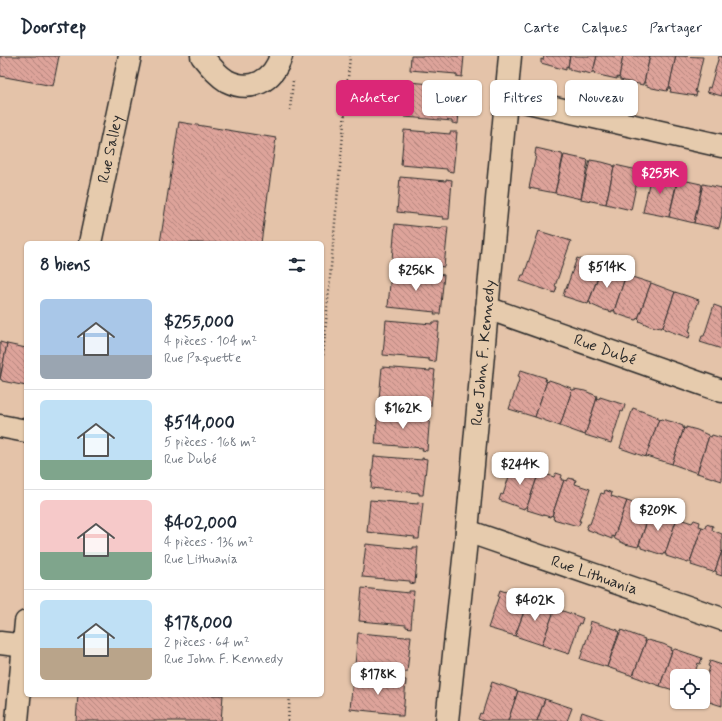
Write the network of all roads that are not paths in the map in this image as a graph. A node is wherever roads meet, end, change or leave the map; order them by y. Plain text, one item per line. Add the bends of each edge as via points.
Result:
1 (130, 56) edge
2 (202, 56) edge
3 (281, 56) edge
4 (510, 56) edge
5 (508, 80) edge
6 (557, 109) edge
7 (504, 116) edge
8 (722, 146) edge
9 (90, 241) edge
10 (487, 308) junction
11 (722, 391) edge
12 (0, 426) edge
13 (24, 431) edge
14 (467, 531) junction
15 (722, 619) edge
16 (0, 643) edge
17 (24, 646) edge
18 (24, 655) edge
19 (17, 721) edge
20 (447, 721) edge

1 - 9 street, Rue Salley
2 - 3 street via 226,80 245,86 268,78
4 - 5 street, Rue John F. Kennedy
6 - 8 street
7 - 10 street, Rue John F. Kennedy
10 - 11 street, Rue Dubé
10 - 14 street, Rue John F. Kennedy
12 - 13 street
14 - 15 street, Rue Lithuania
14 - 20 street, Rue John F. Kennedy
16 - 17 street
18 - 19 street

